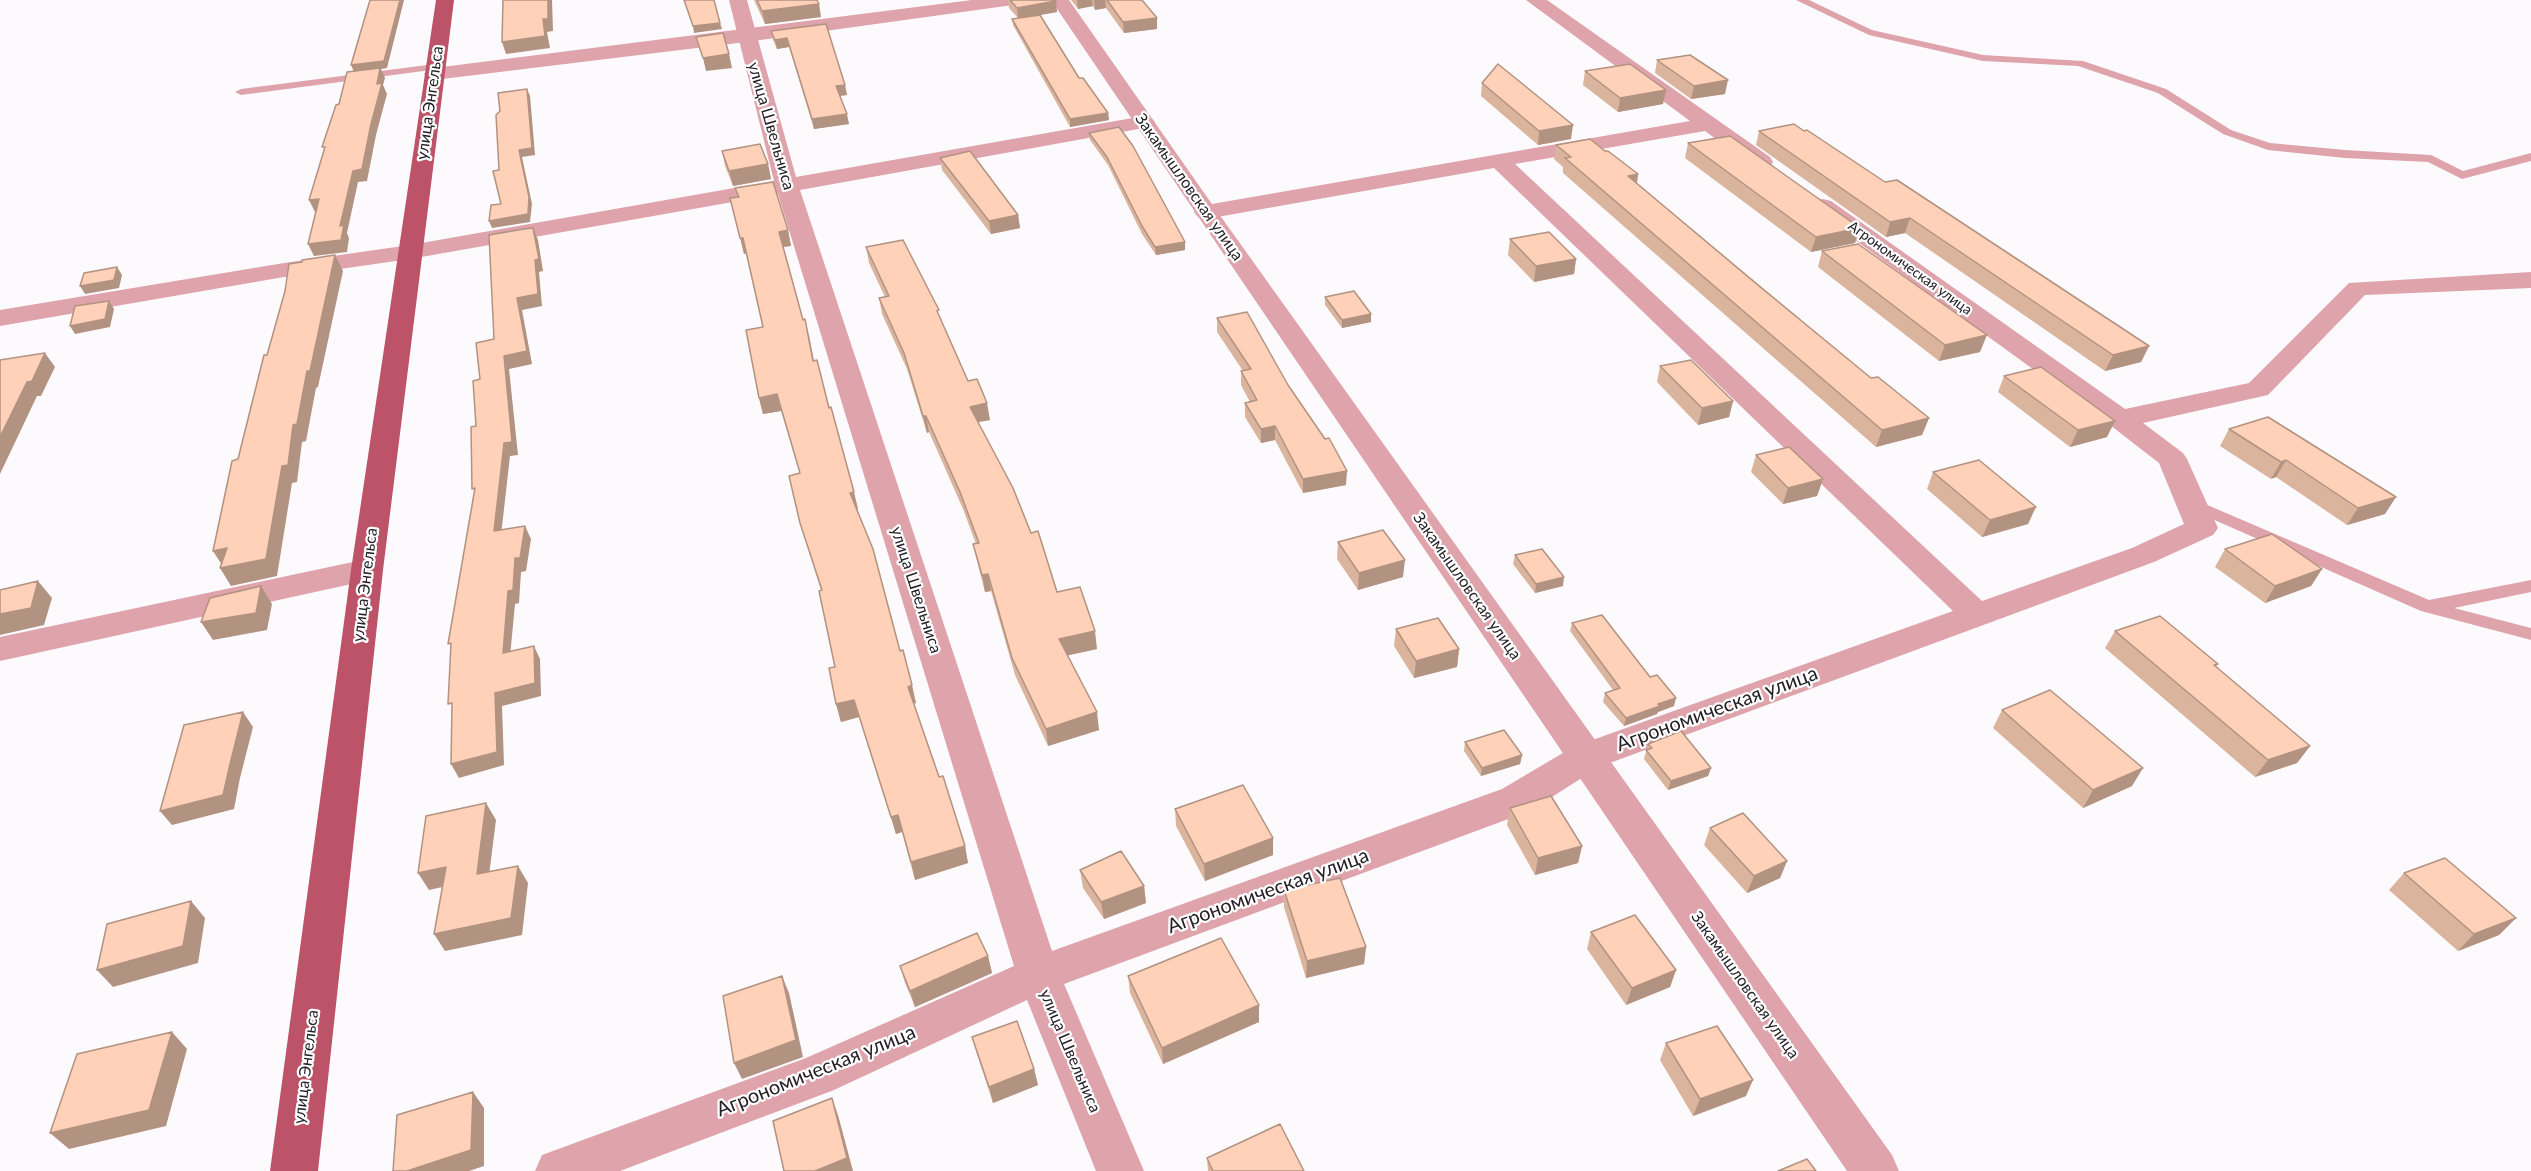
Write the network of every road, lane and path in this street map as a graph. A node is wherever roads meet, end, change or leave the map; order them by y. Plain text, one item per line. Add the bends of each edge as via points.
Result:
1 (445, 0) edge
2 (738, 0) edge
3 (1013, 0) edge
4 (1060, 0) edge
5 (1535, 0) edge
6 (1801, 0) edge
7 (746, 36) junction
8 (434, 70) junction
9 (241, 92) dead end
10 (1144, 122) junction
11 (1708, 124) junction
12 (2531, 157) edge
13 (1499, 161) junction
14 (788, 186) junction
15 (1206, 212) junction
16 (410, 252) junction
17 (2531, 280) edge
18 (0, 318) edge
19 (2120, 419) junction
20 (2191, 503) junction
21 (367, 570) junction
22 (2531, 586) edge
23 (2427, 607) junction
24 (1977, 615) junction
25 (2531, 634) edge
26 (0, 649) edge
27 (1586, 757) junction
28 (1038, 975) junction
29 (294, 1171) edge
30 (559, 1171) edge
31 (1120, 1171) edge
32 (1875, 1171) edge

1 - 8 main road, улица Энгельса
2 - 7 street, улица Швельниса
3 - 7 street
4 - 10 street, Закамышловская улица
5 - 11 street, Агрономическая улица
6 - 12 lane via 1869,32 1983,58 2079,63 2162,91 2227,132 2268,146 2431,159 2462,175
7 - 8 street
7 - 14 street, улица Швельниса
8 - 9 lane
8 - 16 main road, улица Энгельса
10 - 14 street
10 - 15 street, Закамышловская улица
11 - 13 street
11 - 19 street, Агрономическая улица
13 - 15 street
13 - 24 street
14 - 16 street
14 - 28 street, улица Швельниса
15 - 27 street, Закамышловская улица
16 - 18 street
16 - 21 main road, улица Энгельса
17 - 19 street via 2358,288 2258,389
19 - 20 street, Агрономическая улица via 2172,459
20 - 23 lane
20 - 24 street, Агрономическая улица via 2202,528 2143,555
21 - 26 street
21 - 29 main road, улица Энгельса
22 - 23 lane
23 - 25 lane
24 - 27 street, Агрономическая улица
27 - 28 street, Агрономическая улица via 1516,800
27 - 32 street, Закамышловская улица
28 - 30 street, Агрономическая улица via 818,1075
28 - 31 street, улица Швельниса

